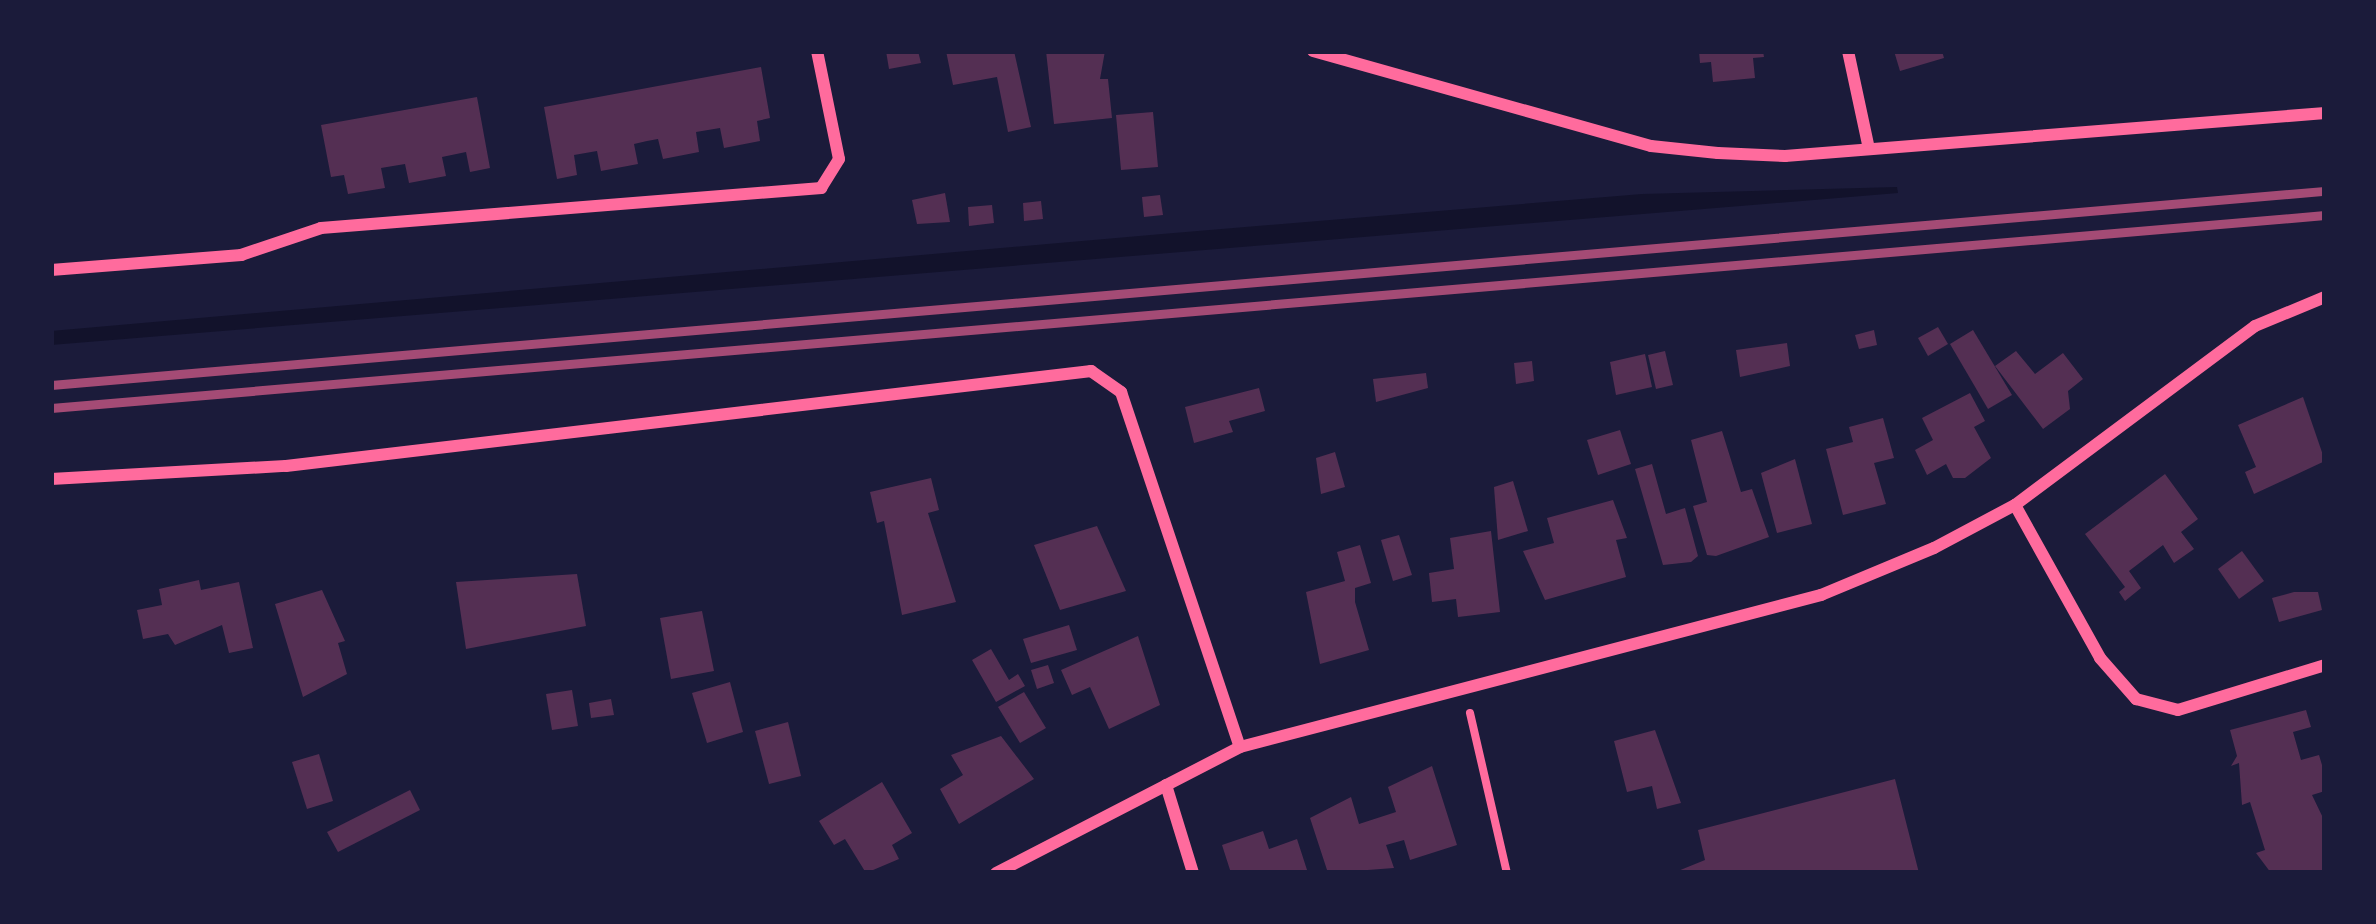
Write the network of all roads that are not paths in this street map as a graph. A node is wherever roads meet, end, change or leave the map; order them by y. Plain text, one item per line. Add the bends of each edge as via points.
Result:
1 (817, 51) edge
2 (1313, 51) edge
3 (1848, 51) edge
4 (2325, 113) edge
5 (1869, 149) junction
6 (51, 270) edge
7 (2325, 297) edge
8 (51, 479) edge
9 (2014, 505) junction
10 (2325, 665) edge
11 (1240, 747) junction
12 (1166, 785) junction
13 (996, 873) edge
14 (1193, 873) edge

1 - 6 street via 839,159 821,188 321,228 241,254
2 - 5 street via 1651,146 1785,156
3 - 5 street
4 - 5 street
7 - 9 street via 2255,326
8 - 11 street via 286,466 1091,371 1121,392
9 - 10 street via 2100,658 2136,699 2179,710
9 - 11 street via 1821,595
11 - 12 street
12 - 13 street
12 - 14 street

